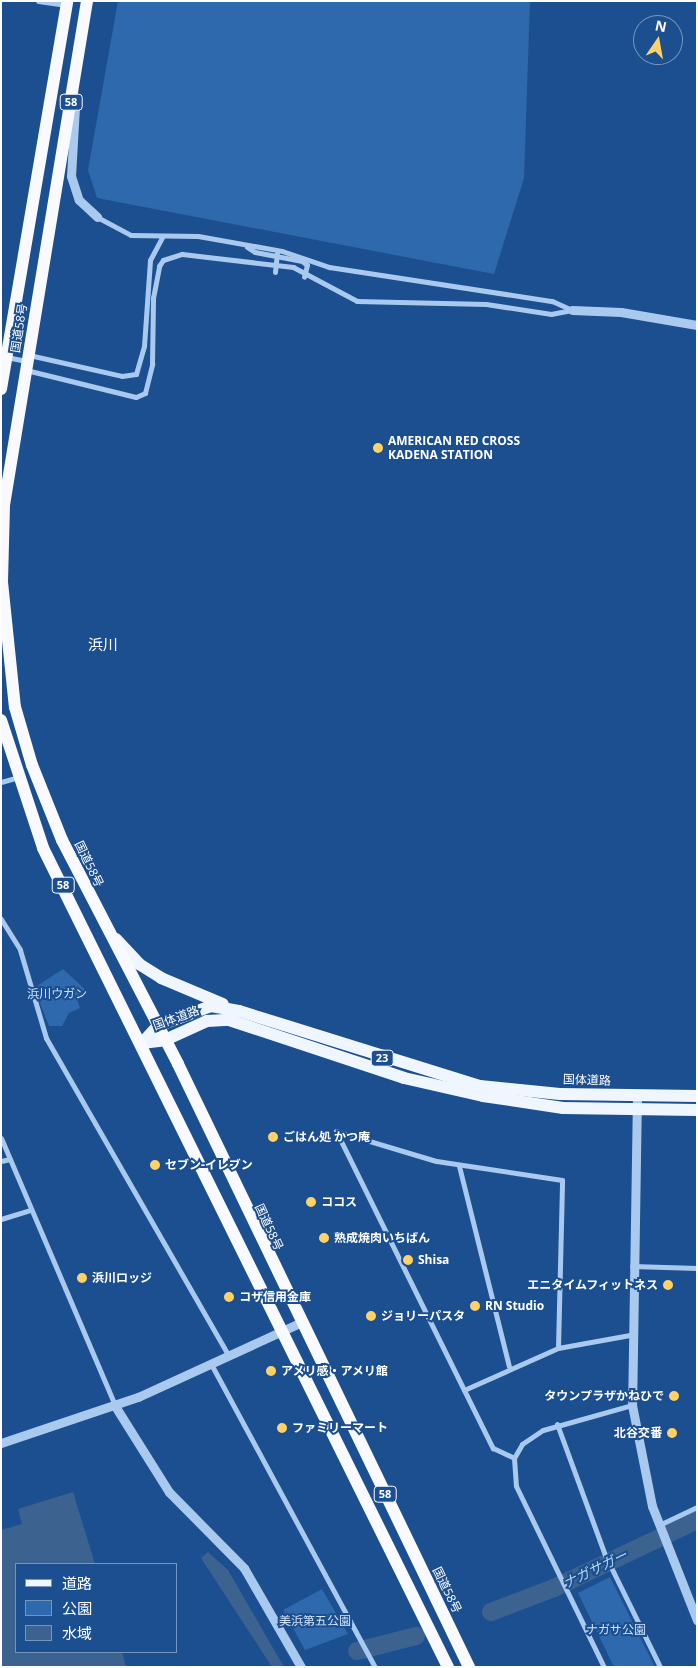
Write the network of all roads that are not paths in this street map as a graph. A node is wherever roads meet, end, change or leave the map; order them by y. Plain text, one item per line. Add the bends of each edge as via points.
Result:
1 (38, 1) edge
2 (87, 1) edge
3 (66, 3) edge
4 (77, 65) junction
5 (97, 217) joint
6 (164, 235) junction
7 (277, 253) junction
8 (276, 265) junction
9 (275, 272) dead end
10 (305, 274) junction
11 (572, 310) junction
12 (697, 325) edge
13 (4, 357) edge
14 (28, 362) junction
15 (1, 389) edge
16 (1, 720) edge
17 (18, 778) junction
18 (1, 782) edge
19 (1, 919) edge
20 (102, 924) junction
21 (238, 1011) junction
22 (158, 1026) junction
23 (165, 1040) junction
24 (142, 1043) junction
25 (637, 1095) junction
26 (697, 1096) edge
27 (636, 1110) junction
28 (697, 1110) edge
29 (1, 1138) edge
30 (10, 1159) junction
31 (1, 1162) edge
32 (459, 1166) junction
33 (31, 1210) junction
34 (1, 1219) edge
35 (632, 1266) junction
36 (697, 1268) edge
37 (300, 1322) junction
38 (282, 1331) junction
39 (630, 1335) junction
40 (558, 1348) junction
41 (229, 1356) junction
42 (211, 1364) junction
43 (509, 1366) junction
44 (464, 1390) junction
45 (632, 1405) junction
46 (115, 1406) junction
47 (557, 1424) junction
48 (1, 1443) edge
49 (514, 1458) junction
50 (697, 1507) edge
51 (659, 1526) junction
52 (697, 1620) edge
53 (301, 1667) edge
54 (374, 1667) edge
55 (448, 1667) edge
56 (469, 1667) edge
57 (604, 1667) edge
58 (660, 1667) edge

1 - 3 street
2 - 4 highway, 国道58号 / 58
3 - 13 highway, 国道58号 / 58
4 - 5 street via 71,176 79,200
4 - 14 highway, 国道58号 / 58
5 - 6 street via 131,235
6 - 7 street via 245,245
6 - 14 street via 150,260 144,346 136,374 122,376
7 - 8 street
7 - 10 street via 302,261 307,265
7 - 11 street via 328,267 543,299
8 - 9 street
8 - 10 street
8 - 14 street via 198,254 163,260 153,298 152,364 145,393 136,397
10 - 11 street via 357,301 486,304 551,314
11 - 12 street via 621,312
13 - 14 street
13 - 15 highway, 国道58号 / 58
14 - 20 highway, 国道58号 / 58 via 4,505 6,652 15,707 46,805
16 - 17 highway, 58
17 - 18 street
17 - 24 highway, 58 via 43,848
19 - 41 street via 20,950 46,1038
20 - 21 main road via 139,964 161,978
20 - 22 highway, 国道58号 / 58
21 - 22 main road, 国体道路 / 23 via 198,1007
21 - 25 main road, 国体道路 / 23 via 480,1086
22 - 23 highway, 国道58号 / 58
22 - 24 main road, 国体道路 / 23
23 - 24 main road, 国体道路 / 23
23 - 27 main road, 国体道路 / 23 via 194,1024 229,1020 404,1078 482,1096 563,1108
23 - 37 highway, 国道58号 / 58
24 - 38 highway, 58
25 - 26 main road, 国体道路 / 23
25 - 27 street
27 - 28 main road, 国体道路 / 23
27 - 35 street
29 - 30 street
30 - 31 street
30 - 33 street
32 - 40 street via 562,1180
32 - 43 street
32 - 44 street via 336,1132
33 - 34 street
33 - 46 street
35 - 36 street
35 - 39 street
37 - 38 street
37 - 56 highway, 国道58号 / 58
38 - 41 street
38 - 55 highway, 58
39 - 40 street
39 - 45 street
40 - 43 street
41 - 42 street
42 - 46 street
42 - 54 street
43 - 44 street
44 - 49 street via 493,1448
45 - 47 street
45 - 51 street
46 - 48 street
46 - 53 street via 169,1492 244,1568
47 - 49 street via 534,1434
47 - 58 street via 605,1555
49 - 57 street via 516,1486
50 - 51 street
51 - 52 street

